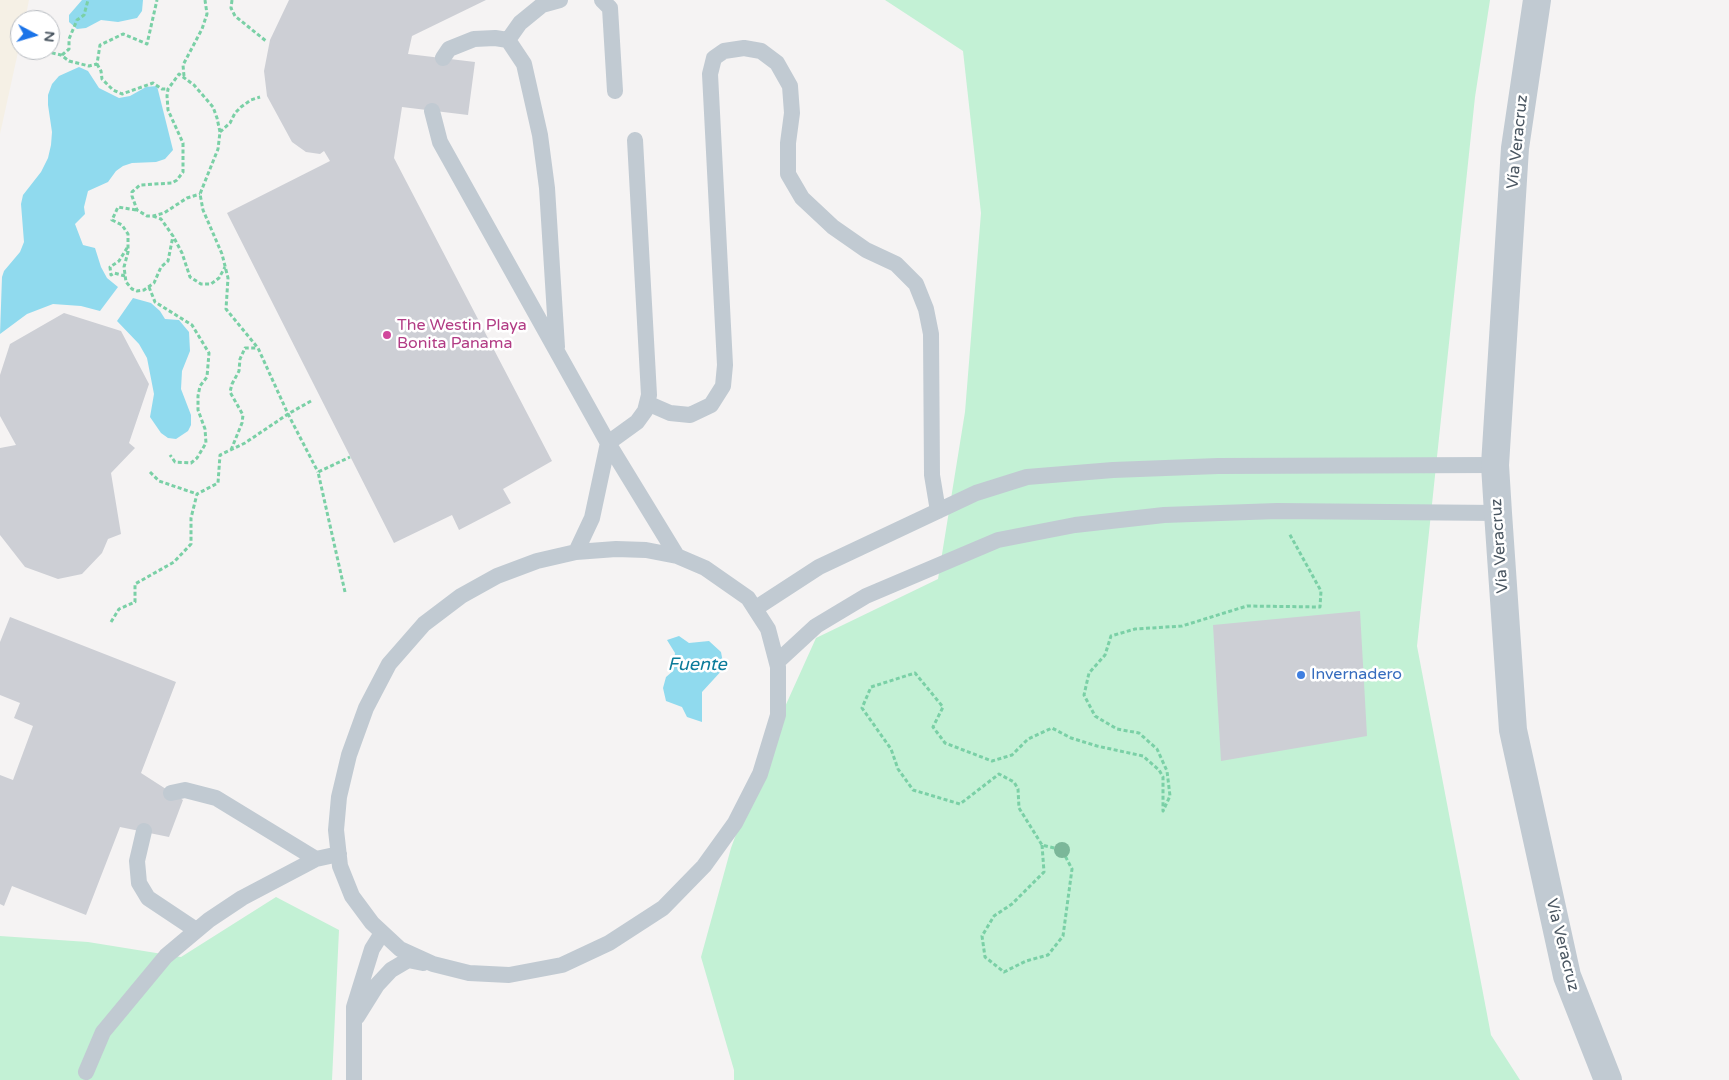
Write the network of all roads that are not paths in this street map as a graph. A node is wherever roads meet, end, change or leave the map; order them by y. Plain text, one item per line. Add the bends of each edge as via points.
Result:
1 (560, 0) edge
2 (602, 0) edge
3 (1537, 0) edge
4 (508, 40) junction
5 (443, 58) dead end
6 (615, 91) dead end
7 (432, 111) dead end
8 (635, 140) dead end
9 (557, 351) junction
10 (647, 403) junction
11 (608, 443) junction
12 (1495, 464) junction
13 (938, 511) junction
14 (1498, 513) junction
15 (576, 552) junction
16 (677, 556) junction
17 (756, 608) junction
18 (777, 662) junction
19 (171, 794) dead end
20 (144, 831) dead end
21 (339, 854) junction
22 (316, 859) junction
23 (196, 930) junction
24 (382, 933) junction
25 (447, 968) junction
26 (353, 1025) junction
27 (86, 1072) dead end
28 (354, 1080) edge
29 (1608, 1080) edge

1 - 4 lane via 542,5 520,23
2 - 6 lane via 610,8
3 - 12 street, Vía Veracruz via 1515,148
4 - 5 lane via 474,40 449,49
4 - 9 lane via 524,64 540,135 547,188
7 - 9 lane via 440,142
8 - 10 lane
9 - 11 lane
10 - 11 lane via 637,422
10 - 13 lane via 670,414 690,415 712,405 723,386 725,365 710,74 714,58 724,50 744,48 761,51 777,63 790,86 792,113 788,174 802,198 832,227 866,250 896,264 916,284 926,309 930,334 932,475
11 - 15 lane via 592,518
11 - 16 lane
12 - 13 lane via 1218,466 1084,472 1027,477 976,493
12 - 14 street, Vía Veracruz
13 - 17 lane via 819,567
14 - 18 lane via 1277,510 1164,515 1075,525 998,540 866,596 816,626
14 - 29 street, Vía Veracruz via 1513,730 1567,976
15 - 16 lane via 624,549
15 - 21 lane via 537,561 497,576 461,596 424,624 389,664 366,708 349,755 339,797 336,830
16 - 17 lane via 705,568 748,598
17 - 18 lane via 768,629
18 - 25 lane via 778,715 760,774 735,823 704,866 663,908 609,943 562,965 509,975 469,973
19 - 22 lane via 185,790 216,798
20 - 23 lane via 137,861 139,883 148,898
21 - 22 lane
21 - 24 lane via 340,866 352,896
22 - 23 lane via 242,898
23 - 27 lane via 166,956 103,1032
24 - 25 lane via 400,949
24 - 26 lane via 361,979
25 - 26 lane via 408,960 391,970 366,1001
26 - 28 lane

